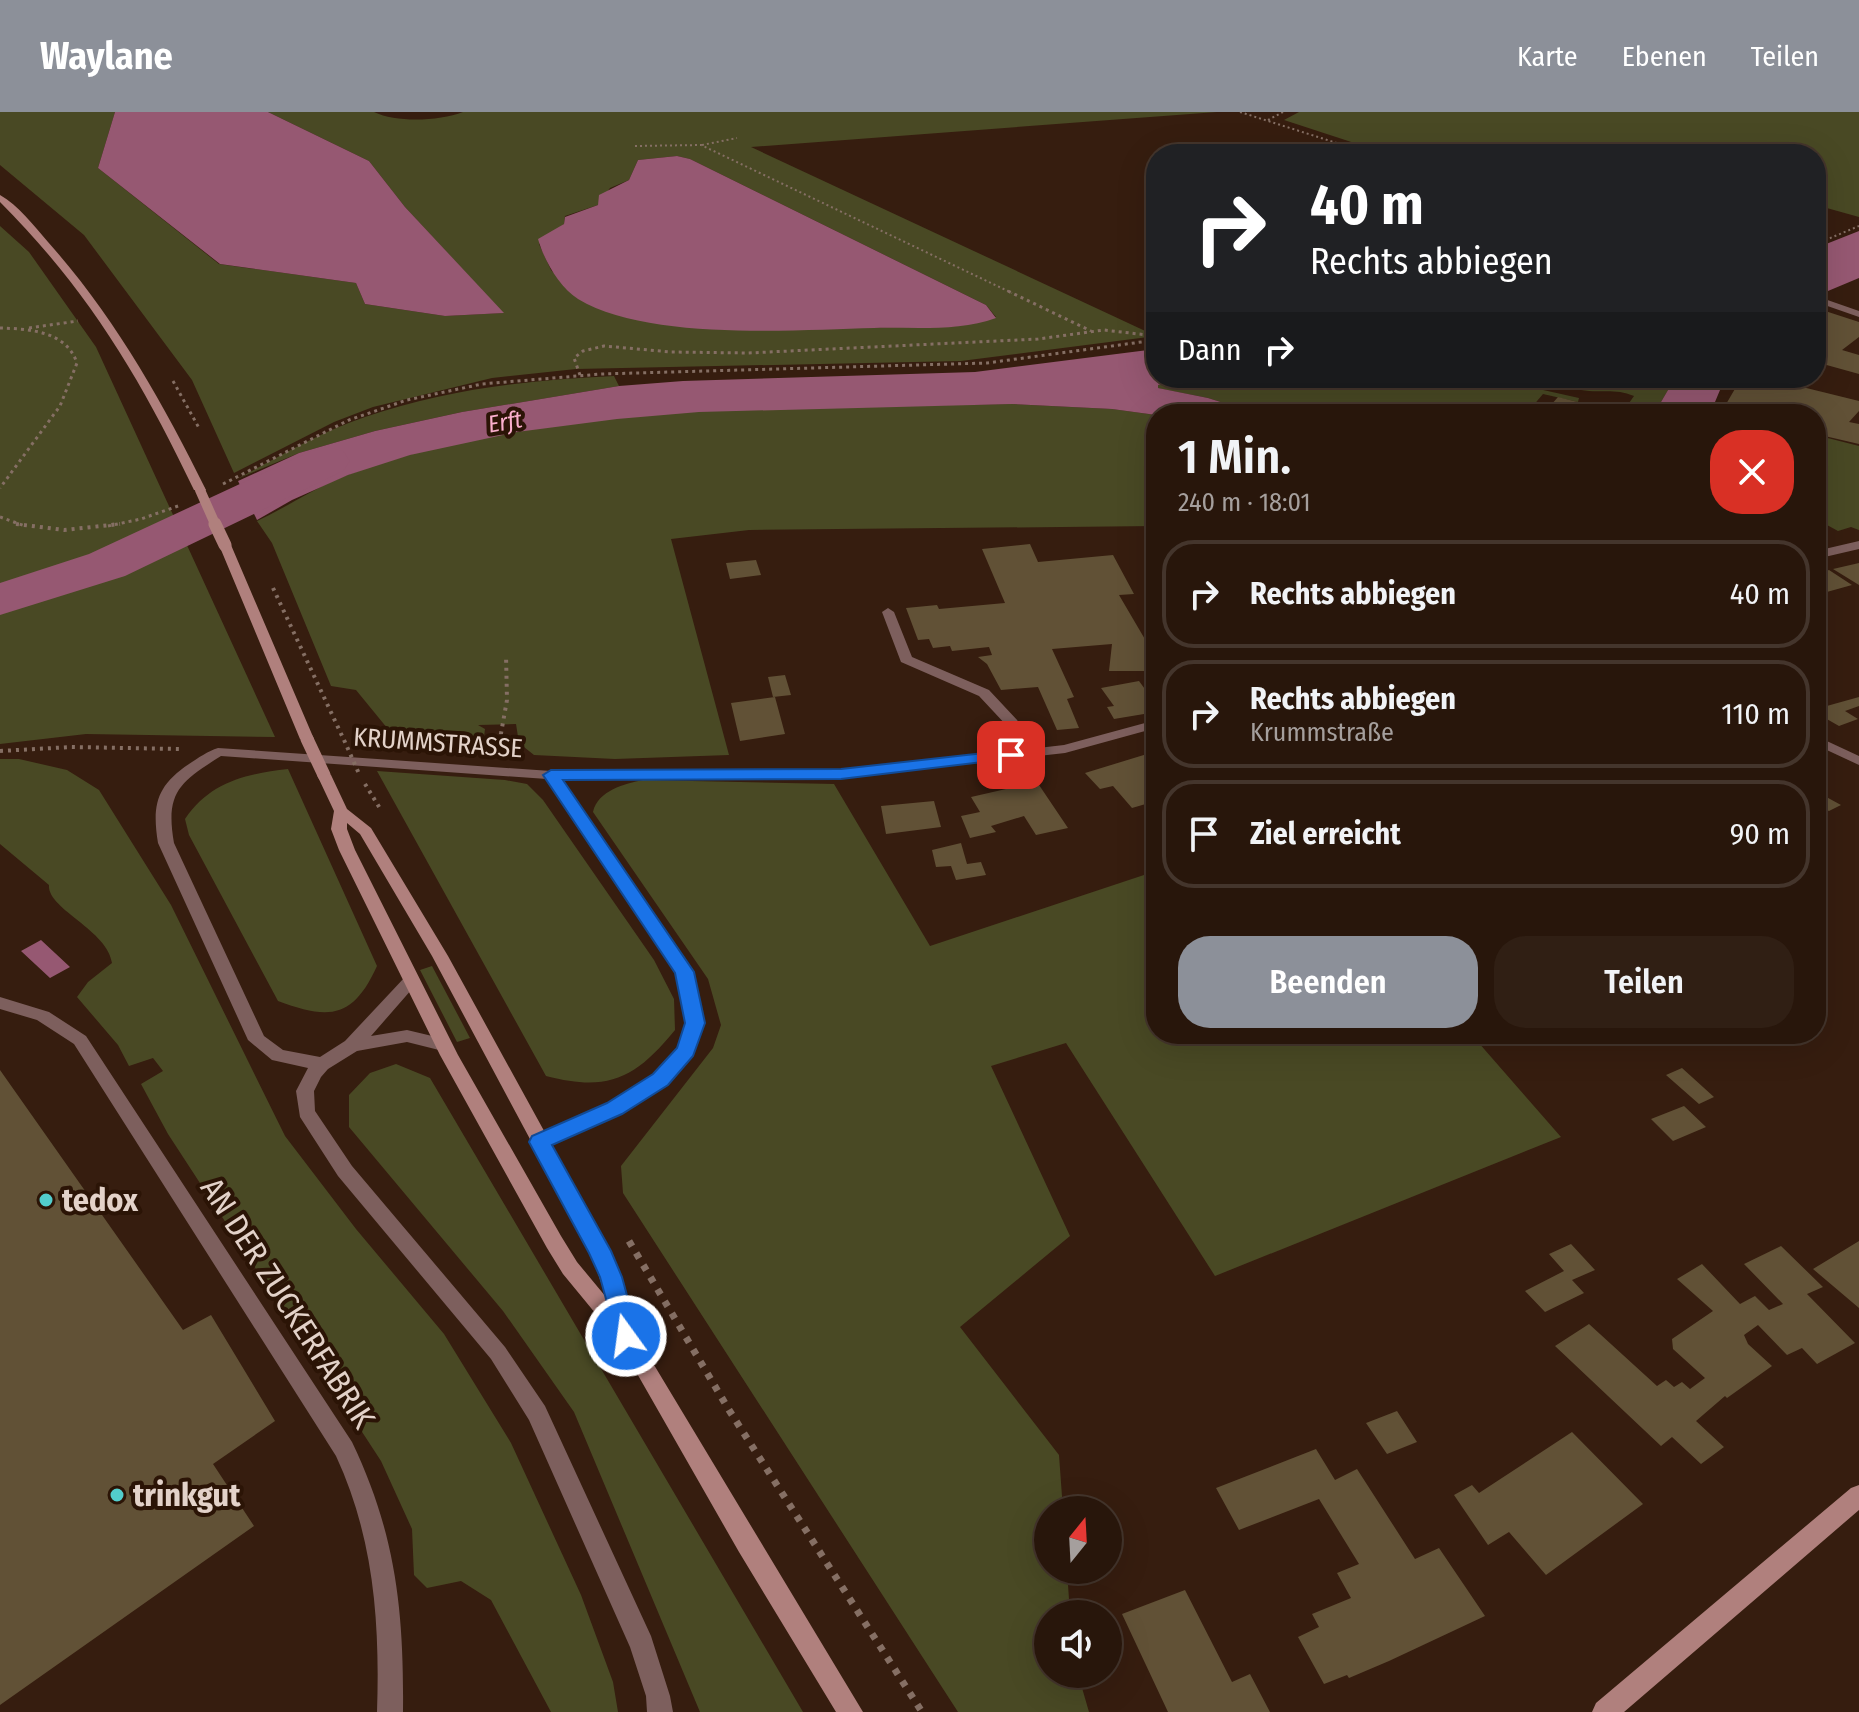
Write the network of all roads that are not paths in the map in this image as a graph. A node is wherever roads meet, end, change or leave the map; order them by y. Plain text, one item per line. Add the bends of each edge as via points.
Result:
1 (0, 197) edge
2 (1826, 302) edge
3 (1859, 314) edge
4 (1859, 545) edge
5 (1826, 553) edge
6 (888, 612) dead end
7 (1146, 727) edge
8 (1826, 745) edge
9 (1039, 752) junction
10 (1859, 761) edge
11 (551, 775) junction
12 (341, 811) junction
13 (411, 981) junction
14 (0, 1003) edge
15 (443, 1045) junction
16 (351, 1046) junction
17 (322, 1064) junction
18 (540, 1142) junction
19 (626, 1336) junction
20 (1859, 1496) edge
21 (390, 1712) edge
22 (660, 1712) edge
23 (850, 1712) edge
24 (1605, 1712) edge

1 - 12 street, bridge via 54,251 105,316 153,395
2 - 3 street
4 - 5 street
6 - 9 street via 906,659 984,693
7 - 9 street, KRUMMSTRASSE
8 - 10 street
9 - 11 street, KRUMMSTRASSE via 841,774
11 - 17 street, KRUMMSTRASSE via 218,752 168,789 161,815 166,843 257,1040 278,1055
11 - 18 street via 685,972 695,1023 686,1051 661,1079 605,1113
12 - 13 street via 339,829 347,850
12 - 18 street via 372,840
13 - 15 street
13 - 16 street
14 - 21 street, AN DER ZUCKERFABRIK via 42,1014 80,1040 344,1449 363,1485 381,1552 389,1603
15 - 16 street via 407,1036
15 - 19 street via 570,1268
16 - 17 street
17 - 22 street via 305,1091 310,1122 522,1386 642,1645
18 - 19 street via 600,1251
19 - 23 street
20 - 24 street

